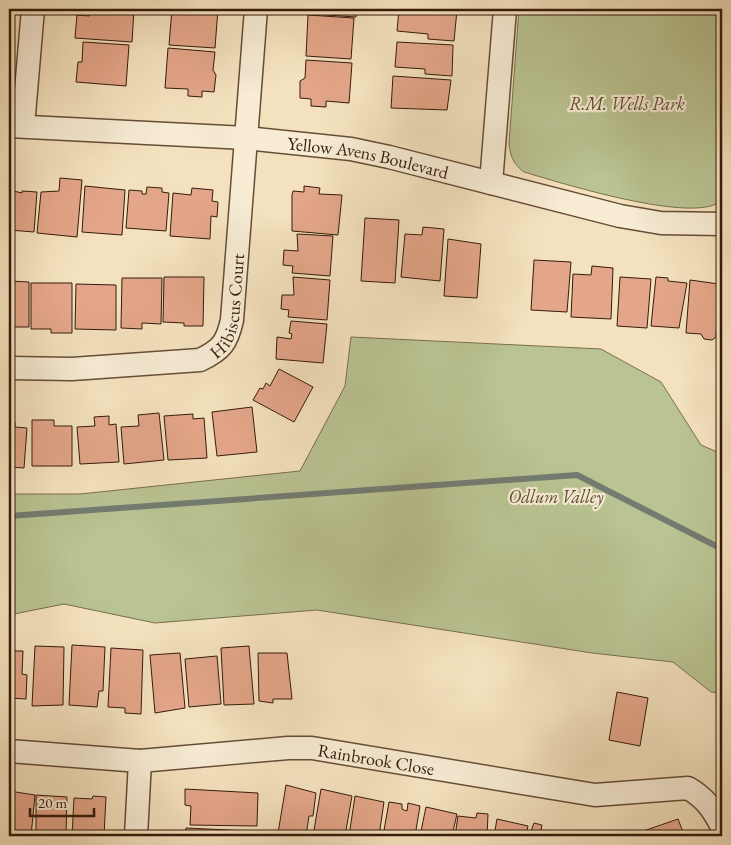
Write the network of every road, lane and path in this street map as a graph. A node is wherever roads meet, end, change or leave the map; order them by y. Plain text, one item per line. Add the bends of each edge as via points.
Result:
1 (33, 9) edge
2 (256, 9) edge
3 (505, 9) edge
4 (16, 126) edge
5 (246, 138) junction
6 (491, 183) junction
7 (722, 224) edge
8 (9, 368) edge
9 (9, 750) edge
10 (140, 761) junction
11 (722, 827) edge
12 (136, 836) edge

1 - 4 street
2 - 5 street, Hibiscus Court
3 - 6 street
4 - 5 street, Yellow Avens Boulevard
5 - 6 street, Yellow Avens Boulevard via 351,149
5 - 8 street, Hibiscus Court via 232,320 228,337 216,353 200,360 173,363 72,369
6 - 7 street, Yellow Avens Boulevard via 640,220
9 - 10 street, Rainbrook Close
10 - 11 street, Rainbrook Close via 312,748 595,794 688,788 710,804
10 - 12 street

